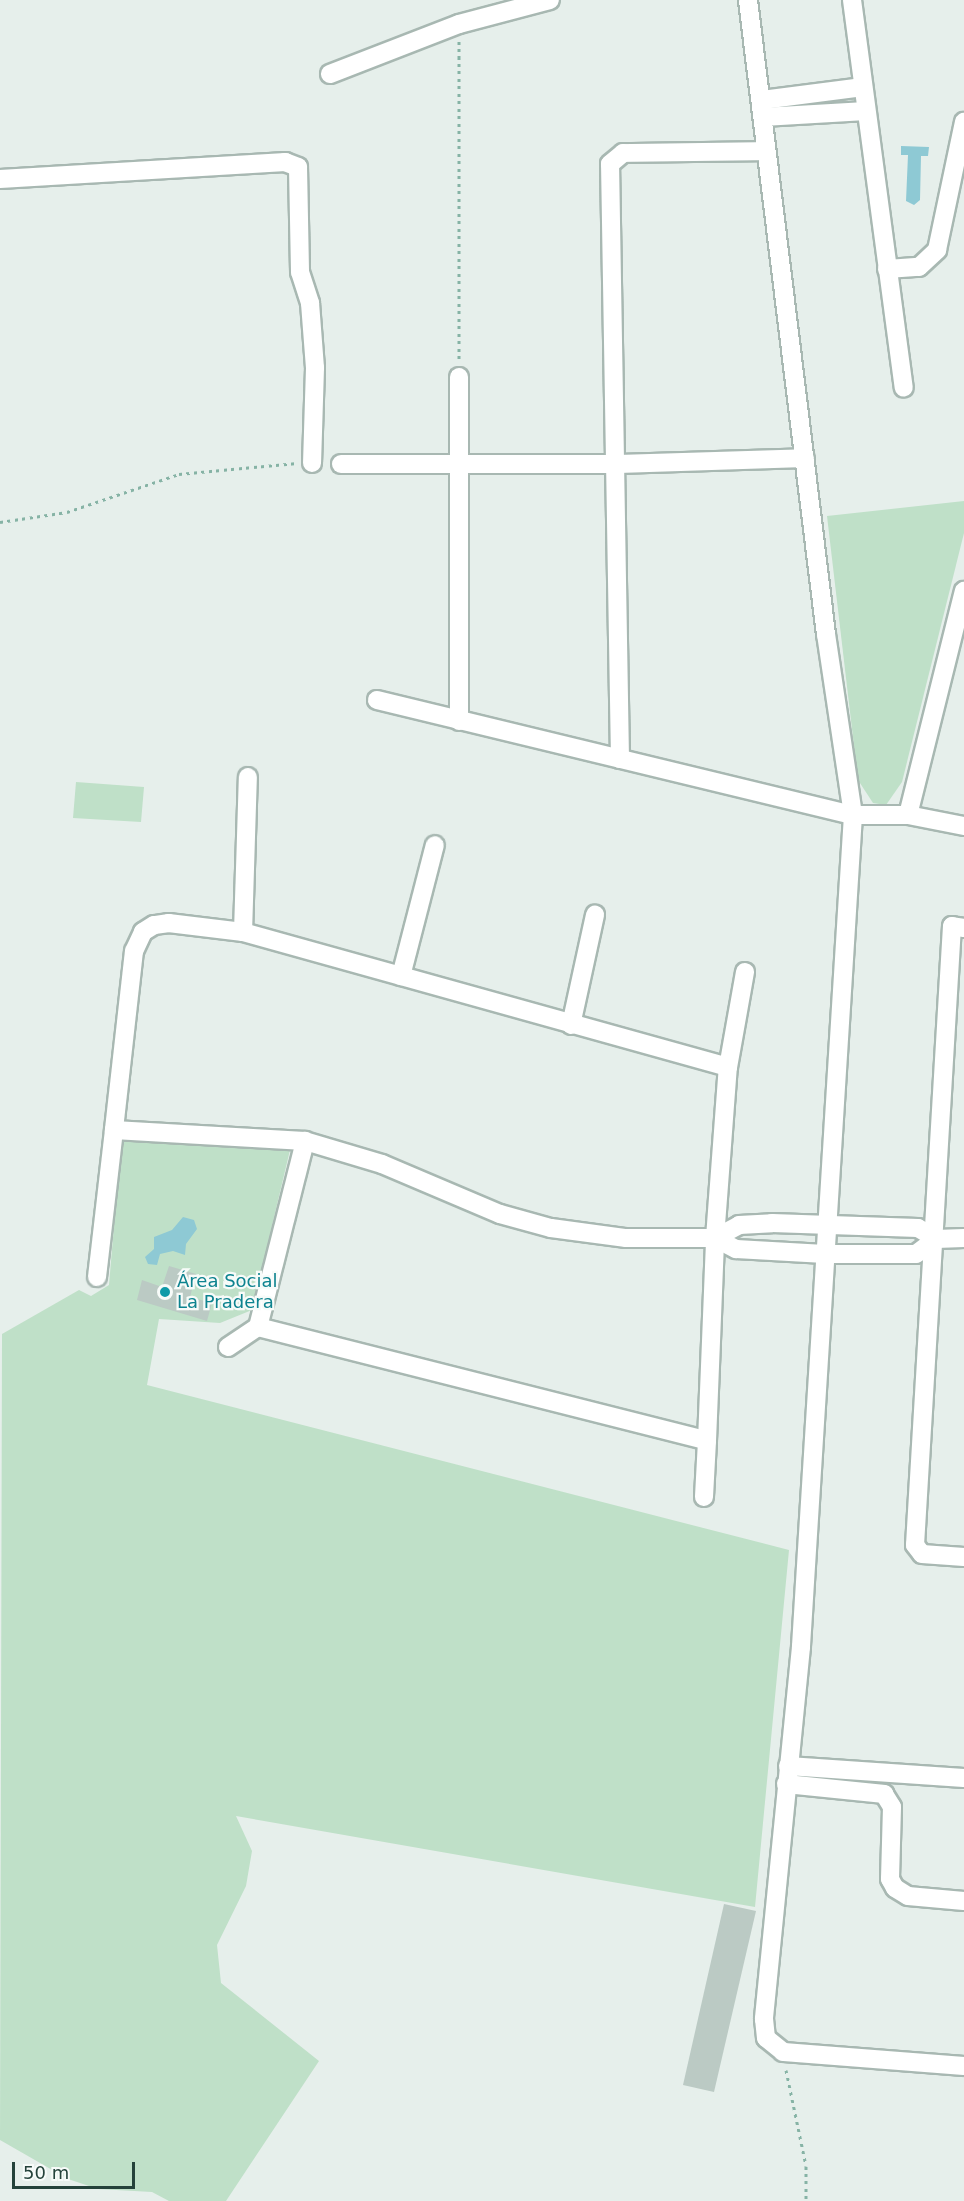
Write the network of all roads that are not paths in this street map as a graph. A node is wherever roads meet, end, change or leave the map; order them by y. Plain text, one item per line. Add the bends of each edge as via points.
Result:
1 (550, 0) edge
2 (748, 0) edge
3 (852, 0) edge
4 (330, 74) dead end
5 (863, 87) junction
6 (762, 108) junction
7 (866, 111) junction
8 (964, 122) edge
9 (765, 151) junction
10 (0, 179) edge
11 (887, 268) junction
12 (459, 377) road end
13 (904, 388) dead end
14 (805, 458) junction
15 (312, 463) road end
16 (459, 463) junction
17 (341, 464) dead end
18 (618, 464) junction
19 (964, 591) edge
20 (377, 700) dead end
21 (459, 721) junction
22 (620, 759) junction
23 (248, 777) dead end
24 (853, 815) junction
25 (908, 815) junction
26 (964, 826) edge
27 (435, 845) dead end
28 (595, 915) dead end
29 (964, 928) edge
30 (243, 932) junction
31 (745, 972) dead end
32 (401, 976) junction
33 (571, 1025) junction
34 (728, 1067) junction
35 (114, 1130) junction
36 (304, 1141) junction
37 (826, 1225) junction
38 (715, 1238) junction
39 (964, 1238) edge
40 (936, 1239) junction
41 (825, 1254) junction
42 (97, 1277) dead end
43 (258, 1327) junction
44 (228, 1347) dead end
45 (707, 1441) junction
46 (704, 1497) dead end
47 (964, 1557) edge
48 (787, 1775) junction
49 (964, 1778) edge
50 (964, 1901) edge
51 (964, 2066) edge

1 - 4 street via 459,24
2 - 6 street
3 - 5 street
5 - 6 street
5 - 7 street
6 - 7 street
6 - 9 street
7 - 11 street
8 - 11 street via 937,250 919,267
9 - 14 street
9 - 18 street via 623,153 610,164
10 - 15 street via 285,162 297,167 300,272 310,303 315,368
11 - 13 street
12 - 16 street
14 - 18 street
14 - 24 street
16 - 17 street
16 - 18 street
16 - 21 street
18 - 22 street
19 - 25 street
20 - 21 street
21 - 22 street
22 - 24 street
23 - 30 street
24 - 25 street
24 - 37 street
25 - 26 street
27 - 32 street
28 - 33 street
29 - 40 street via 952,926
30 - 32 street
30 - 35 street via 169,923 143,932 134,951
31 - 34 street
32 - 33 street
33 - 34 street
34 - 38 street
35 - 36 street
35 - 42 street
36 - 38 street via 382,1164 500,1214 551,1228 626,1238
36 - 43 street
37 - 38 street via 740,1225
37 - 40 street via 918,1228
37 - 41 street
38 - 41 street via 736,1249
38 - 45 street
39 - 40 street
40 - 41 street via 916,1254
40 - 47 street via 915,1545 922,1554
41 - 48 street via 801,1647
43 - 44 street
43 - 45 street
45 - 46 street
48 - 49 street
48 - 50 street via 884,1794 892,1807 890,1879 895,1888 908,1896
48 - 51 street via 764,2019 766,2038 783,2052

